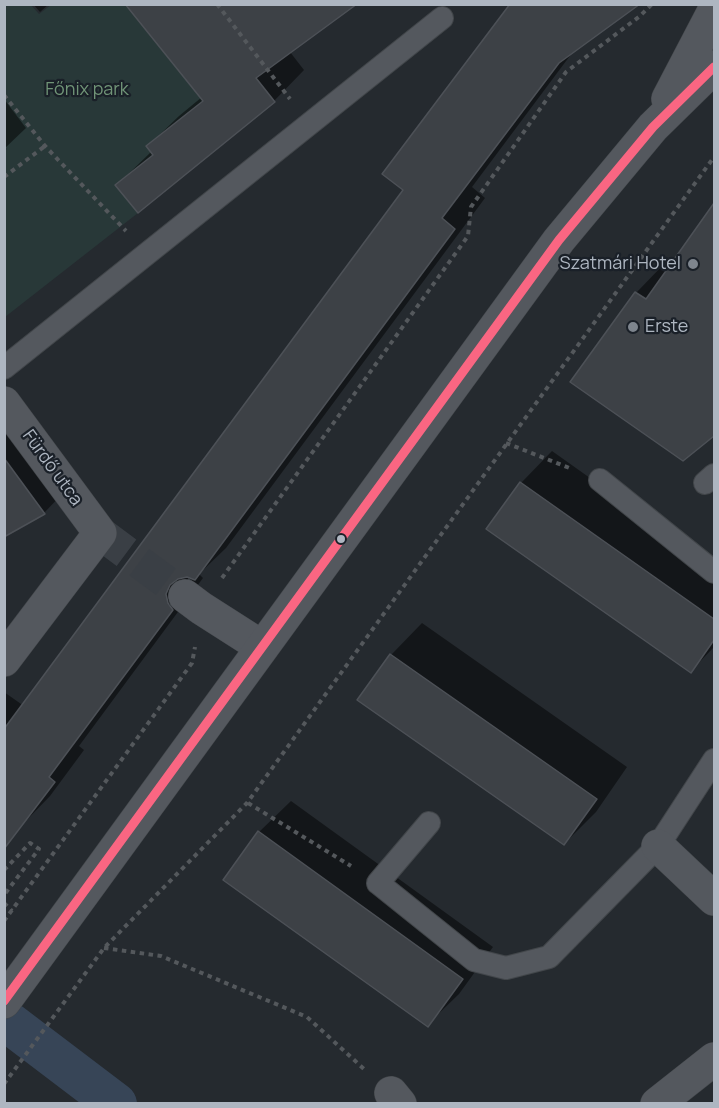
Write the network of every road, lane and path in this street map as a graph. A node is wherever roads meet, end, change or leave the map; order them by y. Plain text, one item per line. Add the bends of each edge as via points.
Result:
1 (217, 4) edge
2 (652, 4) edge
3 (714, 10) edge
4 (442, 18) dead end
5 (714, 67) edge
6 (4, 95) edge
7 (714, 97) edge
8 (309, 124) junction
9 (653, 127) junction
10 (45, 146) junction
11 (714, 157) edge
12 (4, 177) edge
13 (148, 254) junction
14 (4, 368) edge
15 (4, 403) edge
16 (506, 443) junction
17 (600, 480) joint
18 (714, 572) edge
19 (193, 602) junction
20 (262, 647) junction
21 (4, 660) edge
22 (714, 760) edge
23 (247, 803) junction
24 (429, 823) dead end
25 (658, 846) junction
26 (4, 870) edge
27 (378, 882) junction
28 (4, 894) edge
29 (714, 899) edge
30 (4, 903) edge
31 (12, 911) junction
32 (4, 921) edge
33 (104, 948) junction
34 (4, 1002) edge
35 (714, 1059) edge
36 (4, 1084) edge
37 (395, 1098) edge
38 (657, 1104) edge

1 - 8 path
2 - 19 path via 566,72 471,207 468,236
3 - 9 street
4 - 8 lane
5 - 9 street
6 - 10 path
7 - 9 street
8 - 13 lane
9 - 20 street via 559,240
10 - 12 path
10 - 13 path
11 - 16 path
13 - 14 lane
15 - 21 street, Fürdő utca via 100,533
16 - 17 path
16 - 23 path
17 - 18 lane
19 - 20 street
19 - 31 path via 192,663
20 - 34 street
22 - 25 lane
23 - 27 path
23 - 33 path
24 - 27 lane
25 - 27 lane via 549,957 506,968 474,960
25 - 29 street
26 - 28 path via 30,843 39,849
30 - 31 path
31 - 32 path
33 - 36 path
33 - 37 path via 161,956 307,1017
35 - 38 street

